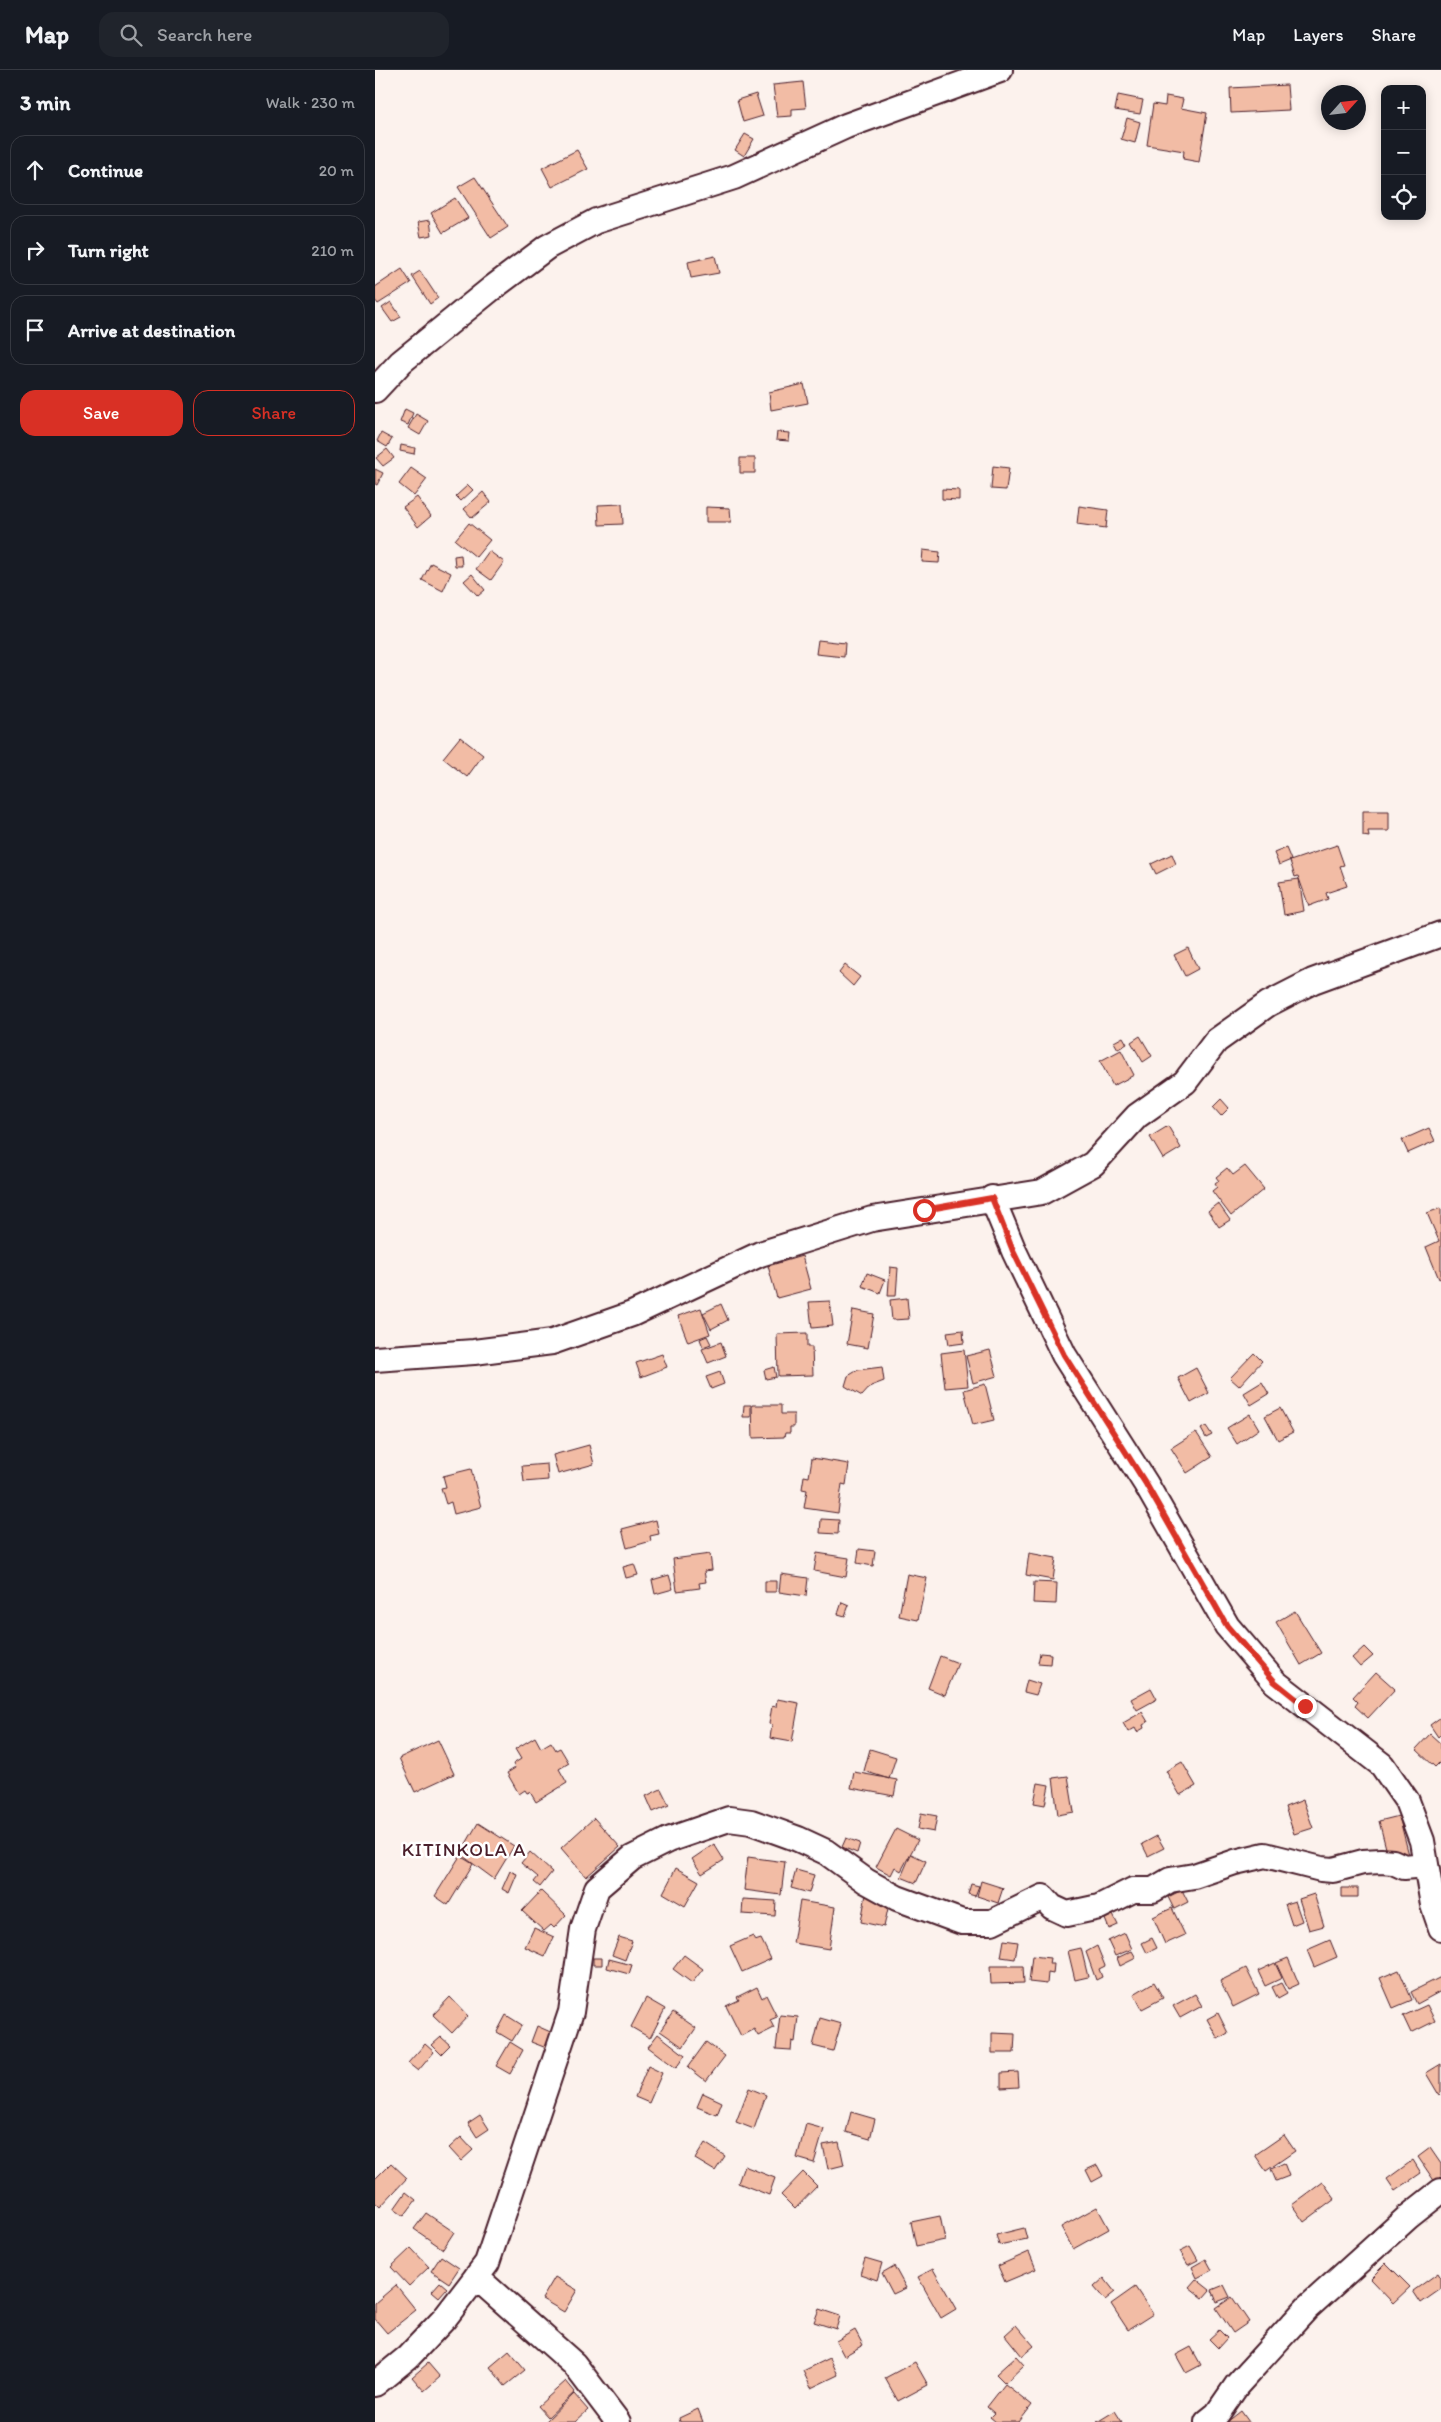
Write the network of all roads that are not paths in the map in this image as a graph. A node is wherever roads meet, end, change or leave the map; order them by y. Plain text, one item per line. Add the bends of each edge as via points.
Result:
1 (999, 70) edge
2 (375, 390) edge
3 (1441, 934) edge
4 (992, 1198) junction
5 (375, 1359) edge
6 (1426, 1865) junction
7 (1441, 1928) edge
8 (1441, 2191) edge
9 (477, 2277) junction
10 (375, 2384) edge
11 (618, 2422) edge
12 (1207, 2422) edge

1 - 2 street via 846,126 734,177 596,221 547,248 491,289 401,362
3 - 4 street via 1313,981 1268,1004 1216,1041 1185,1082 1137,1116 1105,1154 1085,1170 1042,1192
4 - 5 street via 872,1219 760,1254 632,1314 552,1342
4 - 6 street via 1013,1251 1064,1355 1146,1484 1227,1626 1275,1682 1382,1765 1407,1801 1422,1841
6 - 7 street
6 - 9 street via 1403,1867 1393,1862 1372,1862 1327,1869 1305,1867 1265,1855 1170,1880 1153,1890 1133,1890 1099,1907 1067,1914 1052,1907 1043,1897 1001,1918 977,1923 961,1922 897,1898 866,1881 826,1852 751,1822 729,1819 668,1840 632,1858 597,1888 583,1928 571,2012 487,2263
8 - 12 street via 1307,2308
9 - 10 street via 408,2357
9 - 11 street via 574,2364

